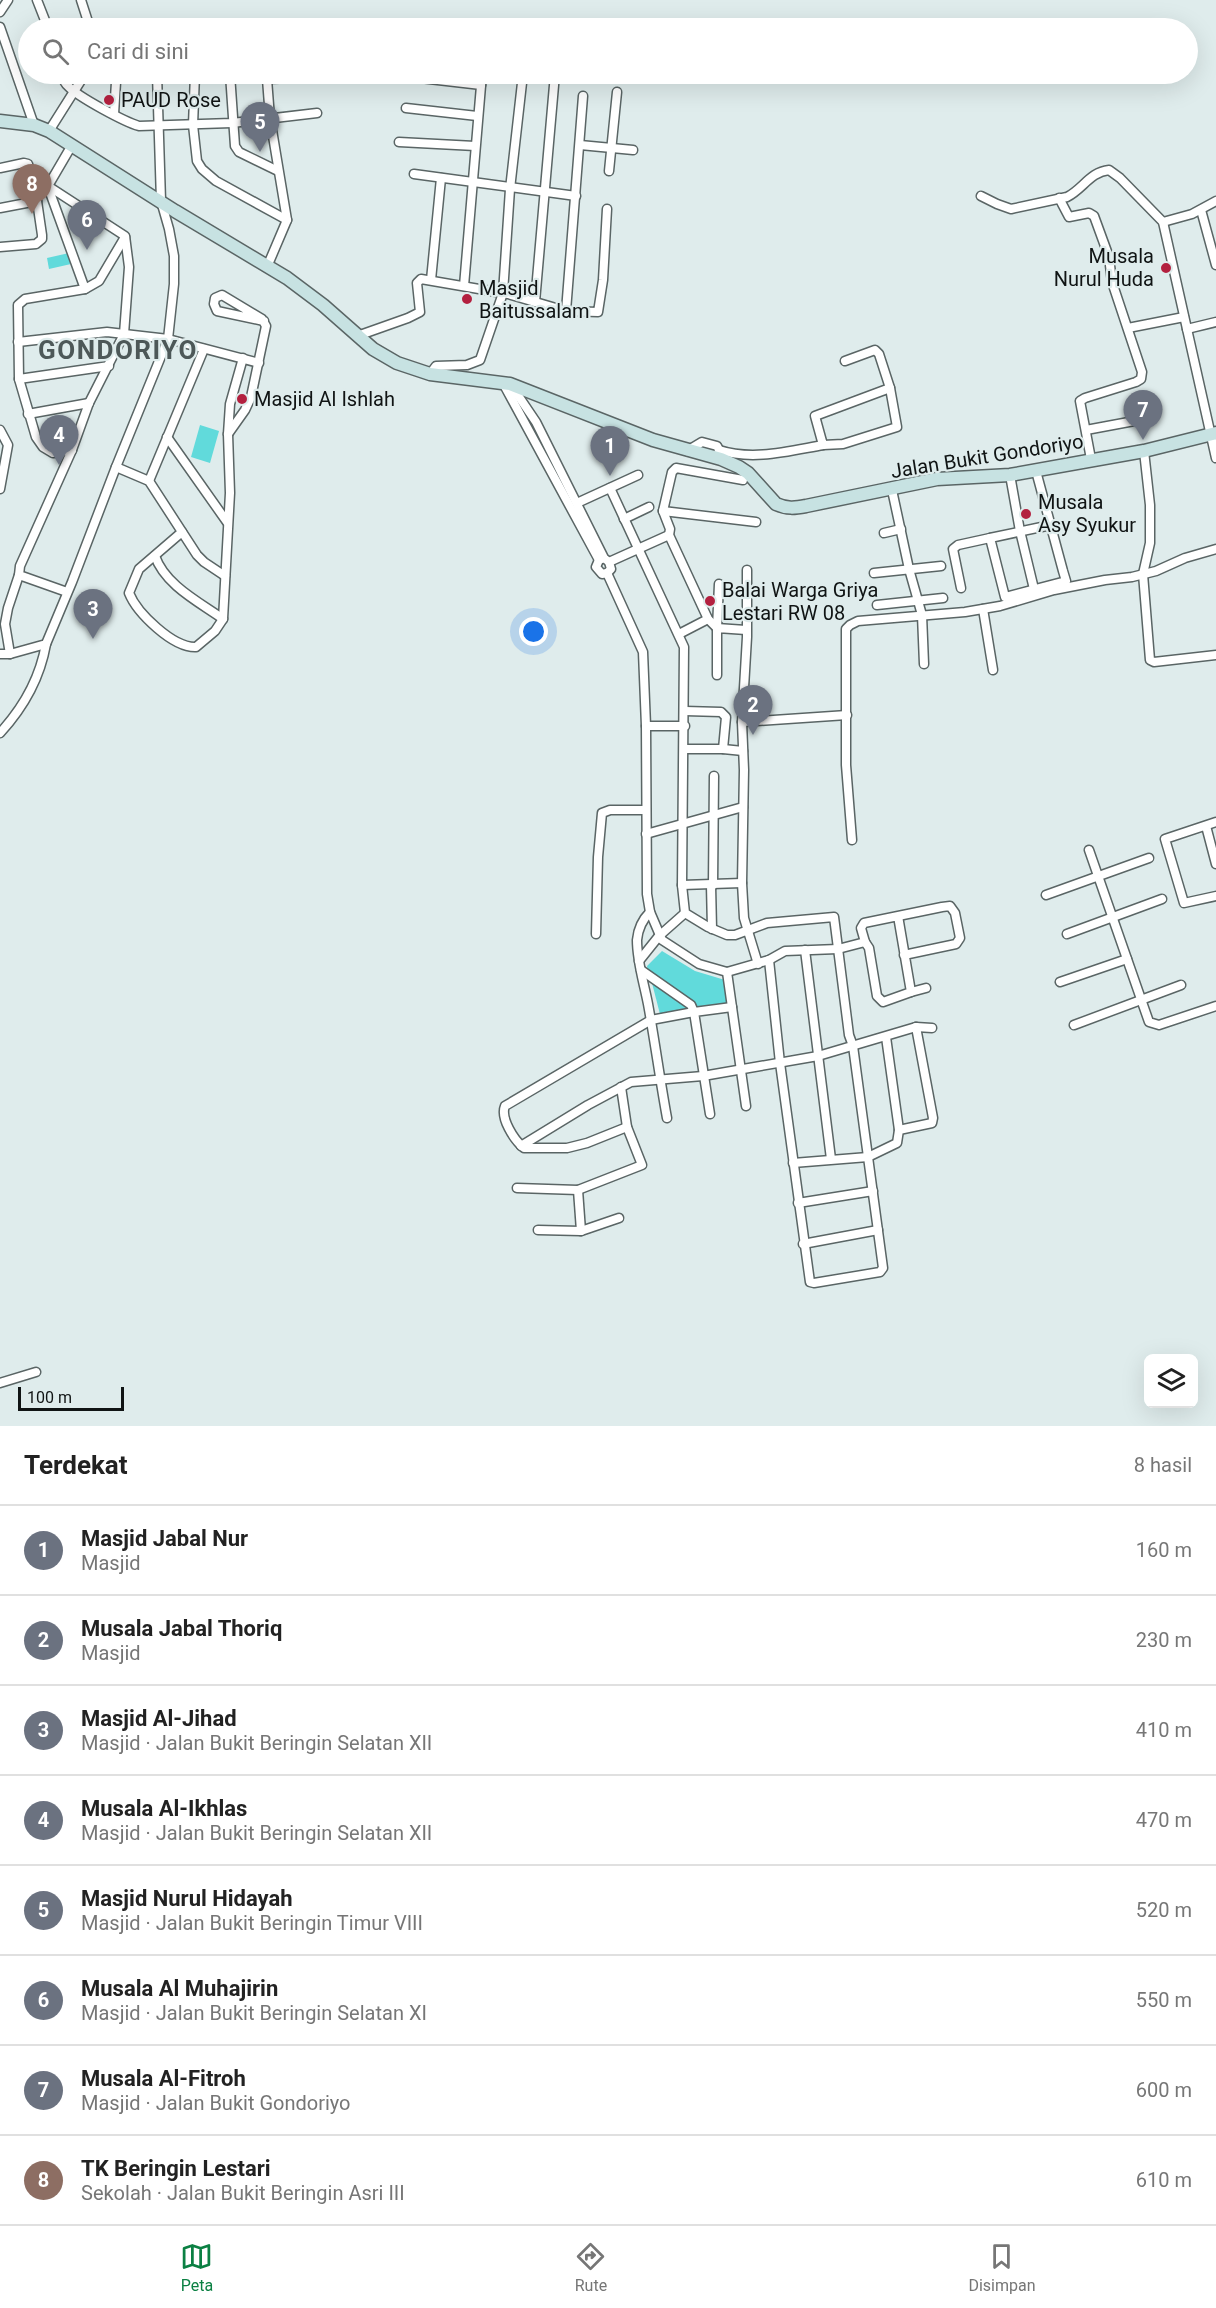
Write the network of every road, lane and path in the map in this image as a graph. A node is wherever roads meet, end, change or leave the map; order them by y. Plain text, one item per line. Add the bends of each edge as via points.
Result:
1 (8, 0) edge
2 (37, 0) edge
3 (81, 0) edge
4 (0, 12) edge
5 (44, 18) edge
6 (87, 18) edge
7 (0, 27) edge
8 (66, 84) edge
9 (79, 84) edge
10 (116, 84) edge
11 (157, 84) edge
12 (195, 84) edge
13 (230, 84) edge
14 (267, 84) edge
15 (472, 84) edge
16 (522, 84) edge
17 (554, 84) edge
18 (481, 85) joint
19 (74, 92) junction
20 (617, 92) dead end
21 (583, 96) dead end
22 (406, 108) dead end
23 (317, 113) dead end
24 (114, 114) junction
25 (477, 116) junction
26 (270, 118) junction
27 (0, 123) edge
28 (232, 123) junction
29 (28, 124) junction
30 (193, 125) junction
31 (158, 127) junction
32 (49, 131) junction
33 (399, 142) dead end
34 (72, 145) junction
35 (580, 145) junction
36 (475, 146) junction
37 (612, 148) junction
38 (633, 150) dead end
39 (0, 168) edge
40 (278, 171) junction
41 (609, 171) dead end
42 (414, 174) dead end
43 (441, 178) junction
44 (473, 183) junction
45 (48, 186) junction
46 (510, 189) junction
47 (543, 190) junction
48 (981, 195) dead end
49 (576, 196) junction
50 (1059, 198) junction
51 (37, 201) junction
52 (161, 201) junction
53 (1216, 201) edge
54 (0, 208) edge
55 (607, 209) dead end
56 (1201, 210) junction
57 (287, 220) junction
58 (1163, 222) junction
59 (125, 236) junction
60 (0, 247) edge
61 (1216, 266) edge
62 (267, 267) junction
63 (431, 280) junction
64 (464, 286) junction
65 (85, 289) junction
66 (503, 293) junction
67 (535, 302) junction
68 (566, 311) junction
69 (1184, 317) junction
70 (264, 321) junction
71 (1216, 322) edge
72 (1128, 328) junction
73 (1187, 329) junction
74 (124, 334) junction
75 (360, 335) junction
76 (168, 339) junction
77 (18, 342) junction
78 (204, 349) junction
79 (243, 358) junction
80 (845, 361) dead end
81 (259, 363) junction
82 (109, 366) junction
83 (430, 374) junction
84 (19, 379) junction
85 (507, 383) junction
86 (890, 388) junction
87 (88, 403) junction
88 (28, 414) junction
89 (1145, 418) dead end
90 (0, 430) edge
91 (1086, 430) junction
92 (1214, 433) edge
93 (228, 434) junction
94 (167, 437) junction
95 (823, 445) junction
96 (72, 450) junction
97 (1144, 451) junction
98 (720, 454) junction
99 (1216, 458) edge
100 (1091, 459) junction
101 (116, 466) junction
102 (1036, 471) junction
103 (638, 475) dead end
104 (1010, 475) junction
105 (743, 480) dead end
106 (149, 481) junction
107 (610, 488) junction
108 (0, 489) edge
109 (892, 490) junction
110 (577, 502) junction
111 (649, 507) dead end
112 (663, 511) junction
113 (624, 519) junction
114 (227, 522) junction
115 (756, 522) dead end
116 (1051, 525) junction
117 (901, 529) junction
118 (182, 531) junction
119 (1020, 531) junction
120 (885, 532) dead end
121 (669, 535) junction
122 (990, 538) junction
123 (639, 549) junction
124 (1216, 549) edge
125 (155, 556) junction
126 (604, 560) junction
127 (941, 566) dead end
128 (909, 569) junction
129 (747, 570) dead end
130 (607, 573) junction
131 (874, 573) dead end
132 (1143, 574) junction
133 (19, 575) junction
134 (225, 576) junction
135 (719, 584) dead end
136 (961, 588) dead end
137 (1034, 589) junction
138 (67, 592) junction
139 (944, 598) dead end
140 (917, 600) junction
141 (877, 605) dead end
142 (983, 609) junction
143 (922, 615) junction
144 (223, 619) junction
145 (708, 619) junction
146 (717, 628) junction
147 (746, 630) junction
148 (679, 634) junction
149 (45, 644) junction
150 (0, 654) edge
151 (10, 654) junction
152 (1216, 656) edge
153 (924, 664) dead end
154 (993, 670) dead end
155 (717, 675) dead end
156 (685, 711) junction
157 (847, 715) junction
158 (742, 722) junction
159 (646, 726) junction
160 (685, 726) junction
161 (0, 733) edge
162 (723, 748) junction
163 (684, 749) junction
164 (743, 751) junction
165 (714, 776) dead end
166 (743, 807) junction
167 (646, 810) junction
168 (714, 816) junction
169 (1216, 822) edge
170 (682, 823) junction
171 (1206, 826) junction
172 (646, 834) junction
173 (852, 840) dead end
174 (1089, 850) dead end
175 (1149, 858) dead end
176 (1216, 864) edge
177 (1099, 877) junction
178 (742, 883) junction
179 (682, 885) junction
180 (712, 885) junction
181 (1046, 895) dead end
182 (1216, 896) edge
183 (1162, 899) dead end
184 (650, 912) junction
185 (686, 913) junction
186 (898, 916) junction
187 (1113, 917) junction
188 (712, 929) junction
189 (746, 929) junction
190 (596, 934) dead end
191 (1067, 934) dead end
192 (659, 936) junction
193 (865, 942) junction
194 (838, 949) junction
195 (805, 950) junction
196 (904, 955) junction
197 (1128, 959) junction
198 (769, 960) junction
199 (758, 964) junction
200 (640, 966) junction
201 (727, 972) junction
202 (1060, 982) dead end
203 (1181, 985) dead end
204 (926, 988) dead end
205 (911, 992) junction
206 (1142, 1001) junction
207 (732, 1006) junction
208 (1216, 1006) edge
209 (694, 1012) junction
210 (651, 1020) junction
211 (1074, 1025) dead end
212 (916, 1027) junction
213 (932, 1028) dead end
214 (886, 1037) junction
215 (853, 1046) junction
216 (818, 1056) junction
217 (780, 1063) junction
218 (741, 1070) junction
219 (703, 1076) junction
220 (660, 1081) junction
221 (621, 1087) junction
222 (746, 1106) dead end
223 (710, 1114) dead end
224 (667, 1118) dead end
225 (627, 1127) junction
226 (899, 1130) junction
227 (521, 1146) junction
228 (868, 1157) junction
229 (831, 1159) junction
230 (793, 1163) junction
231 (517, 1188) dead end
232 (578, 1190) junction
233 (873, 1191) junction
234 (798, 1203) junction
235 (619, 1218) dead end
236 (538, 1230) dead end
237 (878, 1230) junction
238 (581, 1231) junction
239 (803, 1244) junction
240 (36, 1372) dead end
241 (0, 1383) edge

1 - 4 street
2 - 5 street
3 - 6 street
7 - 29 street
8 - 19 street
9 - 19 street
10 - 24 street
11 - 31 street
12 - 30 street
13 - 28 street
14 - 26 street
15 - 18 street
16 - 46 street
17 - 47 street
18 - 25 street
19 - 24 street
19 - 32 street
20 - 37 street
21 - 35 street
22 - 25 street
23 - 26 street
24 - 31 street via 132,124
25 - 36 street
26 - 28 street
26 - 40 street
27 - 29 street, Jalan Bukit Gondoriyo
28 - 30 street
28 - 40 street via 239,152
29 - 32 street, Jalan Bukit Gondoriyo
30 - 31 street
30 - 57 street via 197,161 202,170
31 - 52 street
32 - 34 street, Jalan Bukit Gondoriyo
33 - 36 street
34 - 45 street
34 - 52 street, Jalan Bukit Gondoriyo
35 - 37 street
35 - 49 street
36 - 44 street
37 - 38 street
37 - 41 street
39 - 51 street via 24,163 29,167
40 - 57 street
42 - 43 street
43 - 44 street
43 - 63 street
44 - 46 street
44 - 64 street
45 - 59 street
45 - 65 street
46 - 47 street
46 - 66 street
47 - 49 street
47 - 67 street
48 - 50 street via 1011,209
49 - 68 street
50 - 58 street via 1075,193 1087,180 1109,170
50 - 72 street via 1069,217 1089,213 1094,216
51 - 54 street
51 - 60 street via 42,239 36,244
52 - 62 street, Jalan Bukit Gondoriyo
52 - 76 street via 174,256
53 - 56 street
55 - 68 street via 598,312
56 - 58 street
56 - 61 street
57 - 62 street
58 - 69 street
59 - 65 street via 99,281
59 - 74 street via 129,267
62 - 75 street, Jalan Bukit Gondoriyo via 305,291
63 - 64 street
63 - 75 street via 421,279 417,283 420,312
64 - 66 street
65 - 77 street via 24,299 18,305
66 - 67 street
66 - 83 street via 480,360 467,365 436,366
67 - 68 street
69 - 72 street
69 - 73 street
70 - 70 street via 222,295 214,301 218,311
70 - 81 street via 266,335
71 - 73 street
72 - 91 street via 1141,379 1080,402
73 - 92 street
74 - 76 street
74 - 77 street via 107,332
74 - 82 street
75 - 83 street, Jalan Bukit Gondoriyo via 373,349 397,363
76 - 78 street
76 - 101 street
77 - 84 street
78 - 79 street
78 - 94 street
79 - 81 street
79 - 93 street via 231,397
80 - 86 street via 875,350
81 - 93 street via 249,401
82 - 84 street
82 - 87 street
83 - 85 street, Jalan Bukit Gondoriyo
84 - 88 street
85 - 98 street, Jalan Bukit Gondoriyo via 674,447
85 - 110 street via 536,422
85 - 126 street
86 - 95 street via 815,416
86 - 95 street via 897,427 843,444
87 - 88 street
87 - 96 street
88 - 96 street via 43,447 53,453
89 - 91 street
90 - 108 street via 8,445
91 - 100 street
92 - 97 street, Jalan Bukit Gondoriyo
92 - 99 street
93 - 114 street
94 - 106 street
94 - 114 street
95 - 98 street via 754,455
96 - 133 street
97 - 100 street, Jalan Bukit Gondoriyo
97 - 132 street via 1150,543
98 - 109 street, Jalan Bukit Gondoriyo via 748,473 782,507
100 - 102 street, Jalan Bukit Gondoriyo
101 - 106 street
101 - 138 street
102 - 104 street, Jalan Bukit Gondoriyo
102 - 116 street
103 - 107 street
104 - 109 street, Jalan Bukit Gondoriyo via 937,479
104 - 119 street
105 - 112 street via 676,468
106 - 118 street
107 - 110 street
107 - 113 street
109 - 117 street
110 - 126 street
111 - 113 street
112 - 115 street
112 - 121 street
113 - 123 street
114 - 134 street
116 - 119 street
116 - 137 street via 1066,581
117 - 120 street
117 - 128 street
118 - 125 street
118 - 134 street via 204,562
119 - 122 street
119 - 137 street
121 - 123 street
121 - 145 street
122 - 136 street via 953,549
122 - 137 street via 1005,597
123 - 126 street
123 - 148 street
124 - 132 street
125 - 144 street via 170,579
125 - 144 street via 139,568 129,593 142,614 183,645 196,646 219,628
126 - 130 street via 611,569
126 - 130 street via 596,564 597,571
127 - 128 street
128 - 131 street
128 - 140 street
129 - 147 street
130 - 159 street via 643,652
132 - 142 street via 1054,590
132 - 152 street via 1151,662
133 - 138 street
133 - 151 street via 5,624
134 - 144 street
135 - 146 street
138 - 149 street
139 - 140 street
140 - 141 street
140 - 143 street
142 - 143 street
142 - 154 street
143 - 153 street
143 - 157 street via 858,621 846,629
145 - 146 street
145 - 148 street
146 - 147 street
146 - 155 street
147 - 158 street
148 - 156 street via 684,647
149 - 151 street
149 - 161 street via 43,660 28,696
150 - 151 street
156 - 160 street
156 - 162 street via 721,711 726,717
157 - 158 street
157 - 173 street
158 - 164 street
159 - 160 street
159 - 167 street
160 - 163 street
162 - 163 street
162 - 164 street
163 - 170 street
164 - 166 street
165 - 168 street
166 - 168 street
166 - 178 street
167 - 172 street
167 - 190 street via 602,813
168 - 170 street
168 - 180 street
169 - 171 street
170 - 172 street
170 - 179 street
171 - 176 street
171 - 182 street via 1166,837 1165,841 1184,903
172 - 184 street
174 - 177 street
175 - 177 street
177 - 181 street
177 - 187 street
178 - 180 street
178 - 189 street
179 - 180 street
179 - 185 street
180 - 188 street
183 - 187 street
184 - 192 street
184 - 200 street via 639,929
185 - 188 street
185 - 192 street
186 - 193 street via 864,923 861,928
186 - 196 street
186 - 196 street via 950,906 960,938 956,944
187 - 191 street
187 - 197 street
188 - 189 street via 727,935
189 - 194 street via 834,916
189 - 199 street
192 - 200 street
192 - 201 street via 699,964
193 - 194 street
193 - 205 street via 880,1001
194 - 195 street
194 - 215 street
195 - 198 street via 785,951
195 - 216 street
196 - 205 street
197 - 202 street
197 - 206 street
198 - 199 street
198 - 217 street
199 - 201 street
200 - 209 street via 691,1005
200 - 210 street
201 - 207 street
203 - 206 street
204 - 205 street
206 - 208 street via 1149,1022 1155,1025
206 - 211 street
207 - 209 street
207 - 218 street
209 - 210 street
209 - 219 street
210 - 220 street
210 - 227 street via 506,1106 505,1119
212 - 213 street
212 - 214 street
212 - 226 street via 934,1119 931,1124
214 - 215 street
214 - 226 street
215 - 216 street
215 - 228 street
216 - 217 street
216 - 229 street
217 - 218 street
217 - 230 street
218 - 219 street
218 - 222 street
219 - 220 street
219 - 223 street
220 - 221 street via 631,1082
220 - 224 street
221 - 225 street
221 - 227 street
225 - 227 street via 567,1148
225 - 232 street via 642,1165
226 - 228 street via 897,1143
228 - 229 street
228 - 233 street
229 - 230 street
230 - 234 street
231 - 232 street
232 - 238 street
233 - 234 street
233 - 237 street
234 - 239 street
235 - 238 street
236 - 238 street
237 - 239 street
237 - 239 street via 882,1270 811,1283
240 - 241 street

